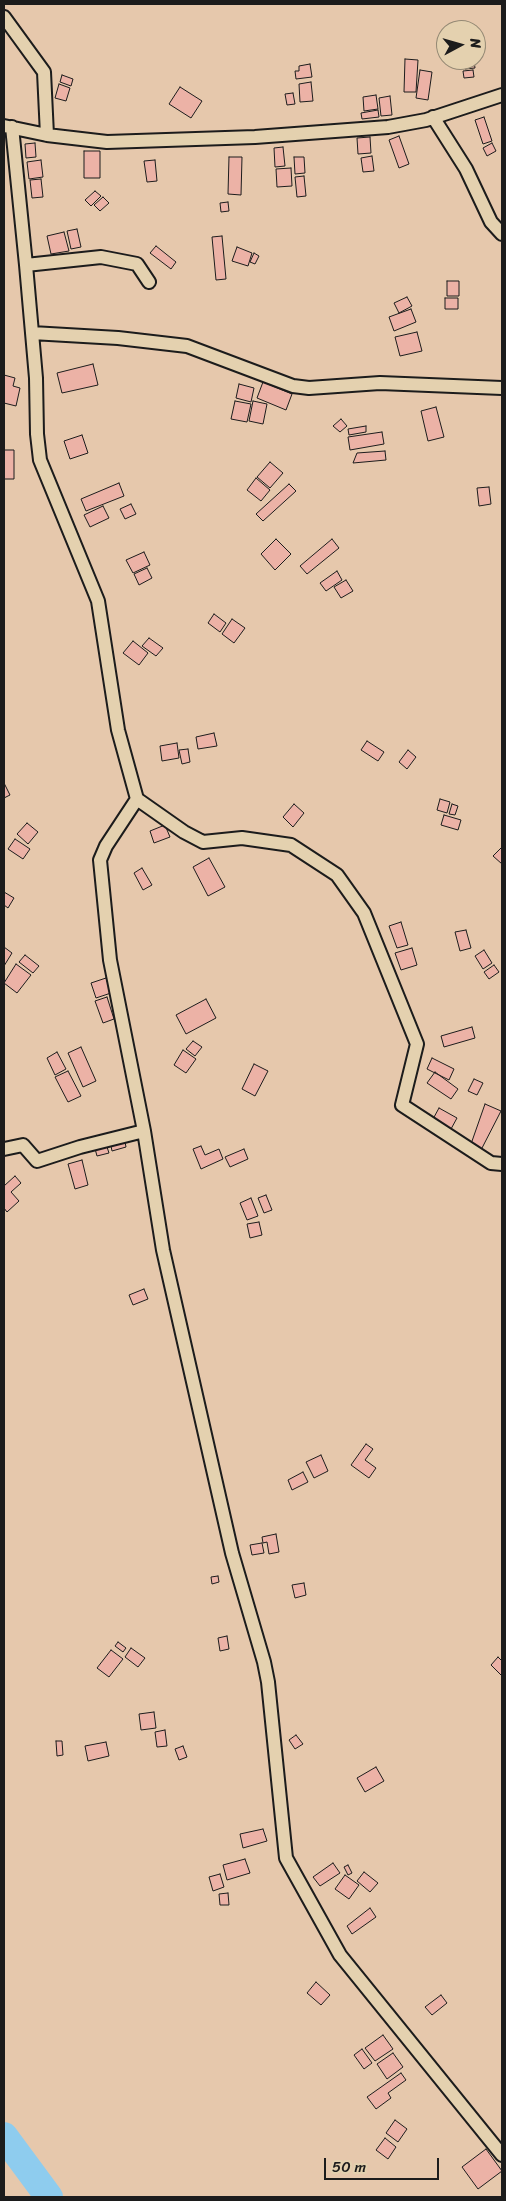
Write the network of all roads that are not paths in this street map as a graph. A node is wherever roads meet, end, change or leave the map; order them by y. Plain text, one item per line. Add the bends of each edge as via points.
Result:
1 (4, 17) edge
2 (502, 95) edge
3 (433, 118) junction
4 (8, 126) edge
5 (47, 135) junction
6 (502, 234) edge
7 (26, 265) junction
8 (149, 282) dead end
9 (32, 333) junction
10 (502, 388) edge
11 (137, 799) junction
12 (144, 1130) junction
13 (4, 1148) edge
14 (502, 1164) edge
15 (502, 2155) edge

1 - 5 street via 44,72
2 - 3 street
3 - 5 street via 388,127 245,137 107,142
3 - 6 street via 466,170 490,222
4 - 5 street
4 - 7 street
7 - 8 street via 101,257 137,264
7 - 9 street
9 - 10 street via 187,346 293,386 309,388 380,383
9 - 11 street via 40,460 98,601 118,730
11 - 12 street via 100,860 110,960
11 - 14 street via 203,842 242,838 291,845 337,875 364,913 417,1044 402,1105 491,1163
12 - 13 street via 38,1161 23,1145
12 - 15 street via 163,1250 232,1553 268,1682 286,1858 340,1955

